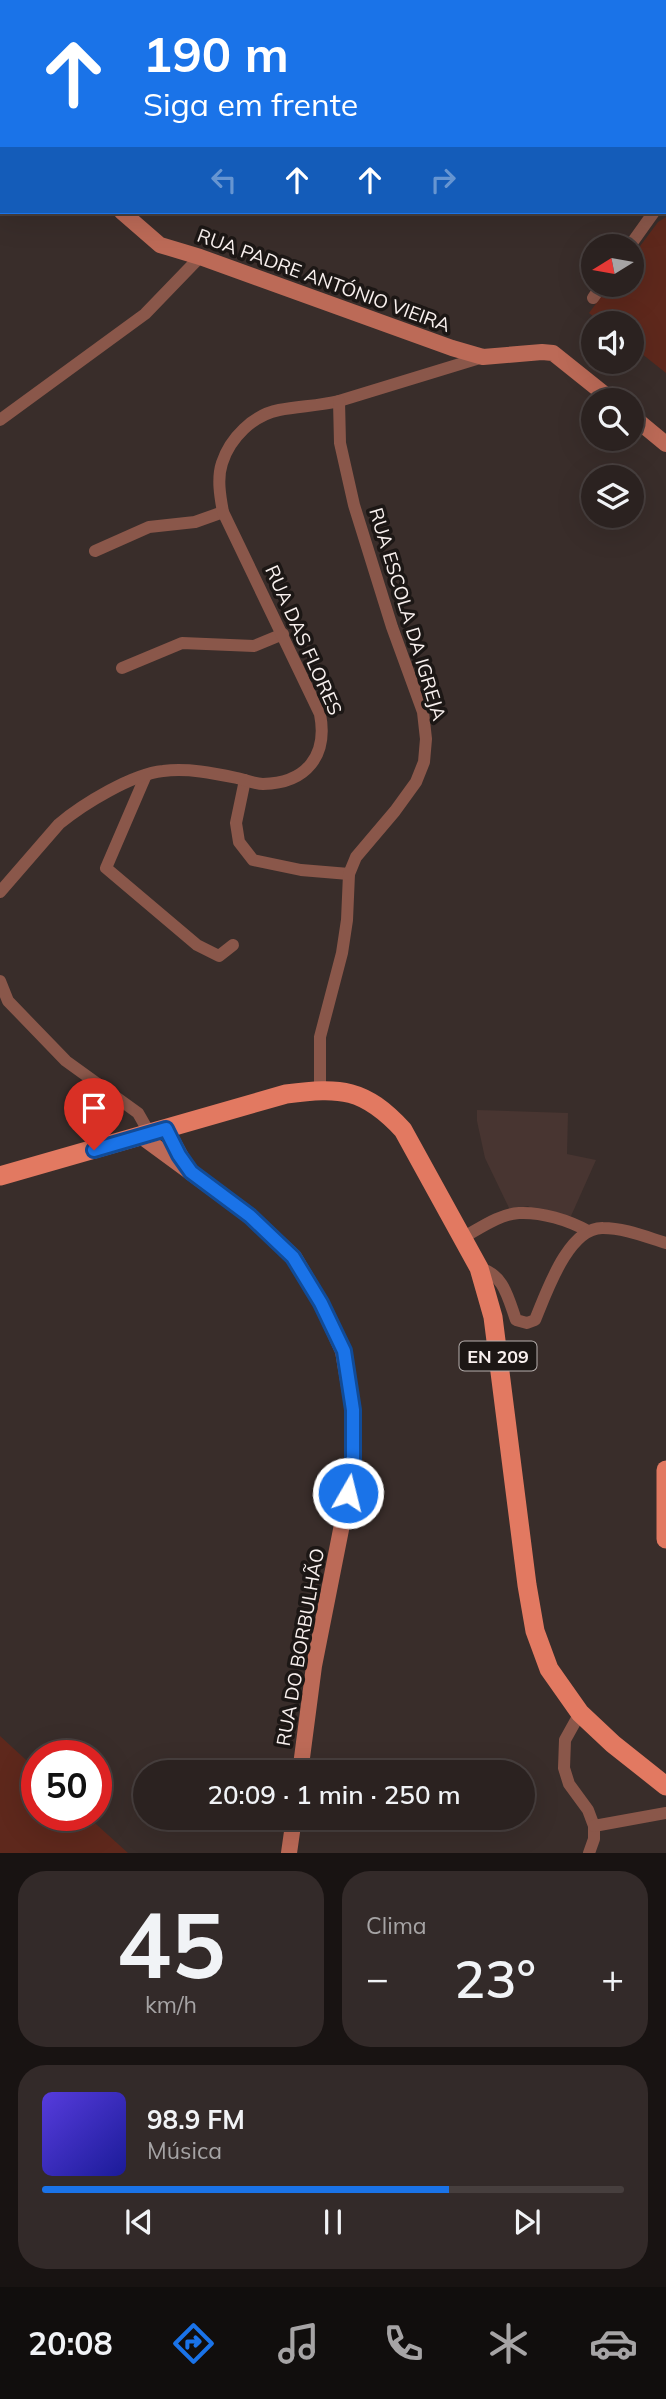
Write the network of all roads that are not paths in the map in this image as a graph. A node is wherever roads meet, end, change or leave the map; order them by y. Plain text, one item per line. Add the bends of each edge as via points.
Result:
1 (124, 214) edge
2 (653, 214) edge
3 (638, 234) edge
4 (200, 257) junction
5 (483, 357) junction
6 (597, 388) edge
7 (339, 401) junction
8 (0, 420) edge
9 (644, 426) edge
10 (666, 444) edge
11 (223, 512) junction
12 (95, 551) dead end
13 (283, 634) junction
14 (122, 668) dead end
15 (146, 775) junction
16 (245, 780) junction
17 (349, 874) junction
18 (0, 892) edge
19 (233, 945) dead end
20 (0, 981) edge
21 (4, 1005) edge
22 (320, 1090) junction
23 (161, 1131) junction
24 (191, 1172) junction
25 (0, 1176) edge
26 (589, 1231) junction
27 (462, 1238) junction
28 (666, 1243) edge
29 (479, 1268) junction
30 (666, 1470) edge
31 (666, 1539) edge
32 (580, 1713) junction
33 (302, 1760) edge
34 (666, 1786) edge
35 (666, 1813) edge
36 (594, 1826) junction
37 (292, 1830) edge
38 (289, 1853) edge
39 (589, 1853) edge

1 - 4 main road, RUA PADRE ANTÓNIO VIEIRA via 160,245
2 - 3 street
4 - 5 main road, RUA PADRE ANTÓNIO VIEIRA
4 - 8 street via 145,314
5 - 6 main road via 553,353
5 - 7 street
7 - 11 street, RUA DAS FLORES via 278,410 252,422 232,442 221,464
7 - 17 street, RUA ESCOLA DA IGREJA via 340,443 354,505 423,712 426,739 416,782 356,857
9 - 10 main road
11 - 12 street via 195,522 149,527
11 - 13 street, RUA DAS FLORES
13 - 14 street via 254,646 182,643
13 - 16 street, RUA DAS FLORES via 320,714 321,750 306,771 282,781 262,784
15 - 16 street, RUA DAS FLORES via 200,771
15 - 18 street, RUA DAS FLORES via 69,816
15 - 19 street via 106,868 197,945 219,956
16 - 17 street via 236,823 239,842 253,860
17 - 22 street, RUA ESCOLA DA IGREJA via 342,953 320,1037
20 - 21 street
21 - 23 street via 66,1061
22 - 23 main road, EN 209 via 286,1094
22 - 27 main road, EN 209 via 359,1096 385,1111 403,1130
23 - 24 main road, RUA DO BORBULHÃO
23 - 24 main road via 179,1139 179,1155
23 - 25 main road, EN 209
24 - 33 main road, RUA DO BORBULHÃO via 250,1216 293,1257 344,1351 353,1410 353,1469 314,1666
26 - 27 street via 568,1220 518,1213
26 - 28 street via 600,1227
26 - 29 street via 558,1266 536,1320 516,1320 503,1285 490,1271
27 - 29 main road, EN 209
29 - 32 main road, EN 209 via 493,1317 535,1631 549,1670
30 - 31 main road
32 - 34 main road, EN 209
32 - 36 street via 565,1740 564,1768
35 - 36 street
36 - 39 street
37 - 38 main road

